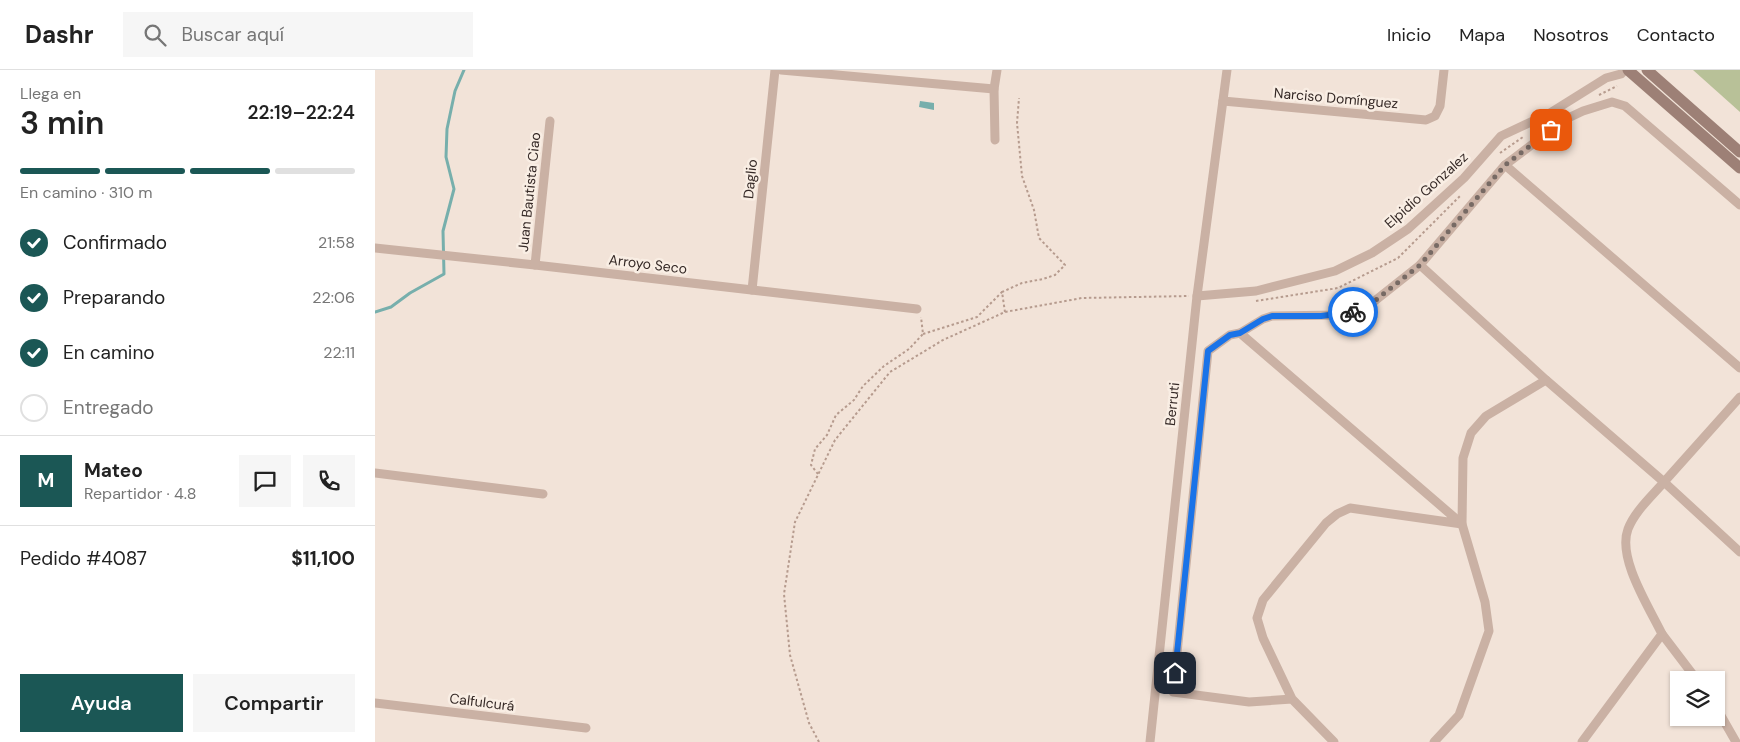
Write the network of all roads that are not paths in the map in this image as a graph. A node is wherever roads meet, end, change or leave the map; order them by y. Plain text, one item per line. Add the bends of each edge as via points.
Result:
1 (775, 70) edge
2 (781, 70) edge
3 (997, 70) edge
4 (1227, 70) edge
5 (1444, 70) edge
6 (1627, 70) edge
7 (1647, 70) edge
8 (994, 89) junction
9 (1223, 101) junction
10 (550, 121) dead end
11 (995, 140) dead end
12 (1740, 152) edge
13 (1505, 165) junction
14 (1740, 168) edge
15 (1740, 205) edge
16 (375, 248) edge
17 (535, 265) junction
18 (1420, 265) junction
19 (752, 290) junction
20 (1197, 296) junction
21 (917, 309) road end
22 (1240, 333) junction
23 (1740, 368) edge
24 (1546, 380) junction
25 (1740, 397) edge
26 (375, 473) edge
27 (1664, 482) junction
28 (543, 494) dead end
29 (1463, 524) junction
30 (1740, 552) edge
31 (1661, 634) junction
32 (1690, 671) edge
33 (1292, 700) junction
34 (375, 703) edge
35 (1725, 723) edge
36 (586, 728) dead end
37 (1150, 742) edge
38 (1334, 742) edge
39 (1434, 742) edge
40 (1582, 742) edge
41 (1736, 742) edge

1 - 19 street, Daglio
2 - 8 street
3 - 8 street
4 - 9 street, Berruti
5 - 9 street, Narciso Domínguez via 1440,106 1435,116 1426,120
6 - 14 main road
6 - 20 street, Elpidio Gonzalez via 1606,78 1550,113 1501,136 1464,178 1407,229 1371,253 1335,271 1255,292
7 - 12 main road
8 - 11 street
9 - 20 street, Berruti
10 - 17 street, Juan Bautista Ciao
13 - 15 street via 1566,119 1612,102 1625,106
13 - 18 street
13 - 23 street
16 - 17 street, Arroyo Seco
17 - 19 street, Arroyo Seco
18 - 22 street via 1367,307 1339,315 1272,316
18 - 24 street
19 - 21 street, Arroyo Seco
20 - 37 street, Berruti
22 - 29 street
22 - 33 street via 1230,335 1208,351 1173,692 1249,702
24 - 27 street
24 - 29 street via 1486,416 1471,433 1463,458
25 - 27 street
26 - 28 street
27 - 30 street
27 - 31 street via 1633,520 1625,547 1631,570
29 - 33 street via 1350,508 1326,522 1263,600 1257,618
29 - 39 street via 1485,602 1489,631 1459,715
31 - 32 street
31 - 40 street
33 - 38 street
34 - 36 street, Calfulcurá
35 - 41 street

